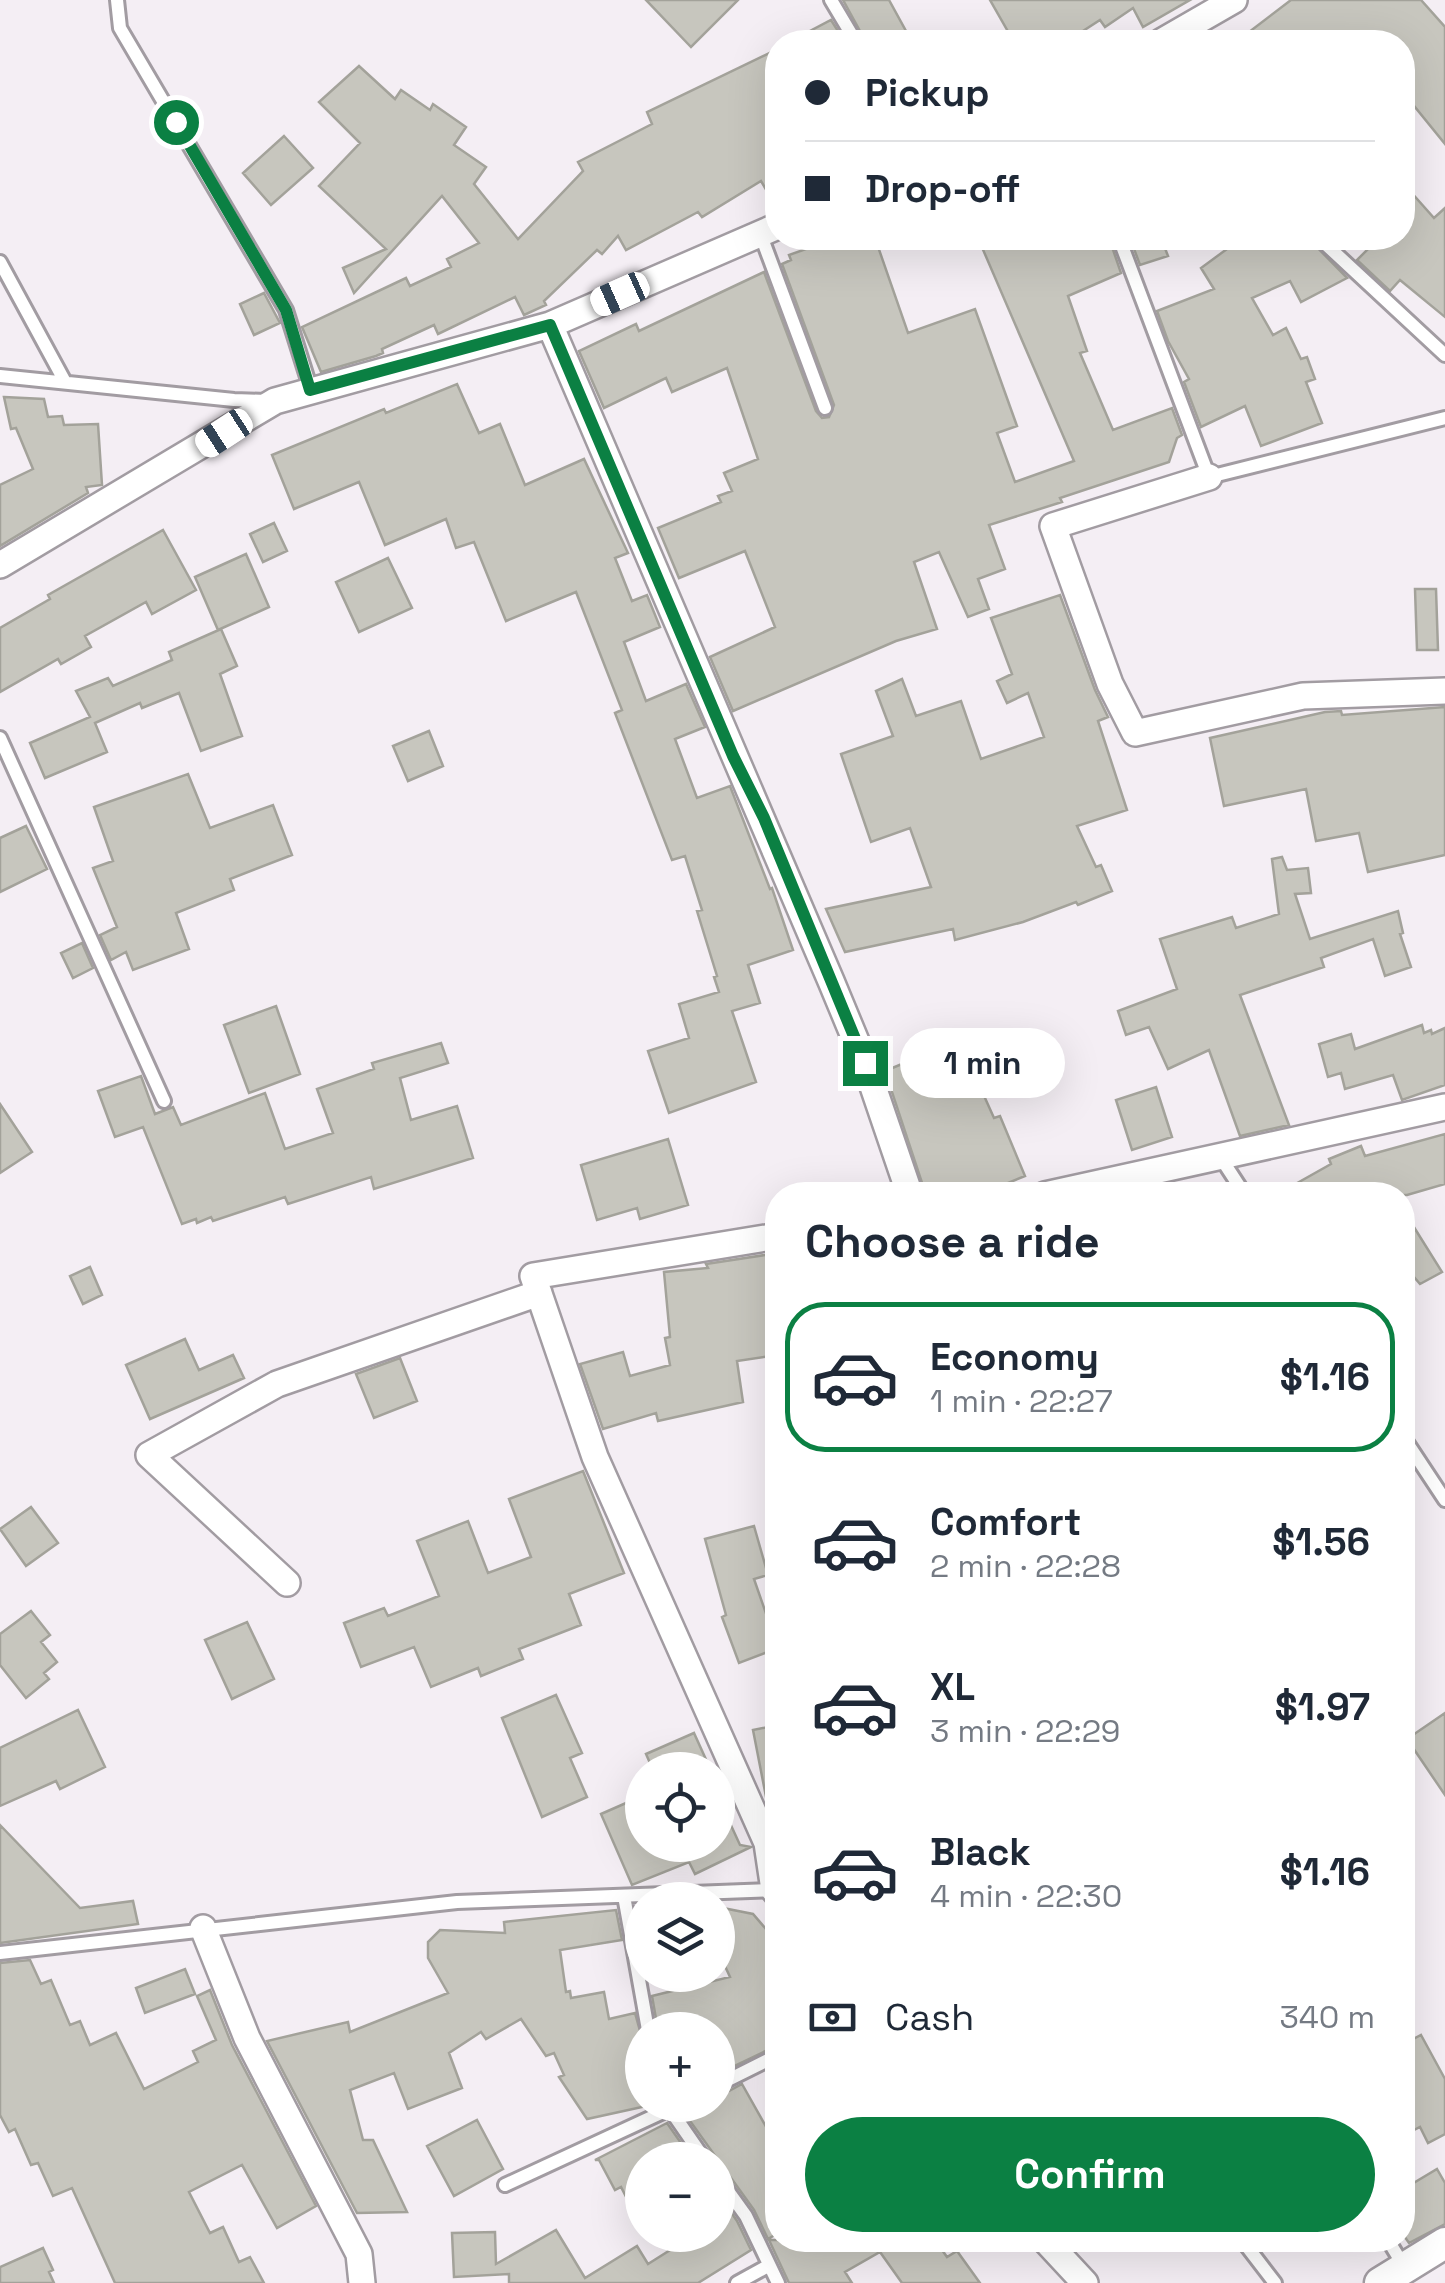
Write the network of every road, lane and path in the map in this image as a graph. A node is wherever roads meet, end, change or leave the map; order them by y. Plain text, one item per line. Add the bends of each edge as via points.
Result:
1 (117, 0) edge
2 (831, 0) edge
3 (1234, 0) edge
4 (849, 30) edge
5 (1182, 30) edge
6 (765, 231) edge
7 (776, 250) edge
8 (1123, 250) edge
9 (1332, 250) edge
10 (0, 262) edge
11 (550, 325) junction
12 (1445, 355) edge
13 (0, 376) edge
14 (64, 380) junction
15 (310, 390) junction
16 (275, 401) junction
17 (825, 408) dead end
18 (1445, 418) edge
19 (1209, 477) junction
20 (0, 566) edge
21 (1445, 691) edge
22 (0, 738) edge
23 (164, 1100) dead end
24 (1445, 1108) edge
25 (1219, 1155) junction
26 (906, 1182) edge
27 (1102, 1182) edge
28 (1237, 1182) edge
29 (765, 1238) edge
30 (539, 1293) junction
31 (1415, 1455) edge
32 (1445, 1500) edge
33 (286, 1582) dead end
34 (765, 1839) edge
35 (765, 1892) edge
36 (624, 1896) junction
37 (203, 1928) junction
38 (0, 1953) edge
39 (645, 2012) edge
40 (765, 2062) edge
41 (735, 2076) edge
42 (639, 2122) edge
43 (505, 2186) dead end
44 (735, 2201) edge
45 (1445, 2243) edge
46 (1056, 2252) edge
47 (1251, 2252) edge
48 (768, 2266) junction
49 (1392, 2275) edge
50 (362, 2283) edge
51 (737, 2283) edge
52 (778, 2283) edge
53 (1085, 2283) edge
54 (1275, 2283) edge

1 - 15 lane via 120,28 286,310
2 - 4 lane
3 - 5 street
6 - 11 street
7 - 17 lane
8 - 19 lane
9 - 12 lane
10 - 14 lane
11 - 15 street
11 - 26 street via 831,980
13 - 14 lane
14 - 16 lane
15 - 16 street
16 - 20 street
18 - 19 lane
19 - 21 street via 1053,526 1110,684 1136,733 1303,696
22 - 23 lane
24 - 25 street
25 - 27 street
25 - 28 lane
29 - 30 street via 533,1276
30 - 33 street via 278,1384 149,1454
30 - 34 street via 595,1457
31 - 32 lane
35 - 36 lane
36 - 37 lane via 457,1902
36 - 39 lane
37 - 38 lane
37 - 50 street via 246,2038 359,2254
40 - 41 lane
42 - 43 lane
44 - 48 lane
45 - 49 street
46 - 53 street
47 - 54 lane
48 - 51 lane
48 - 52 lane

